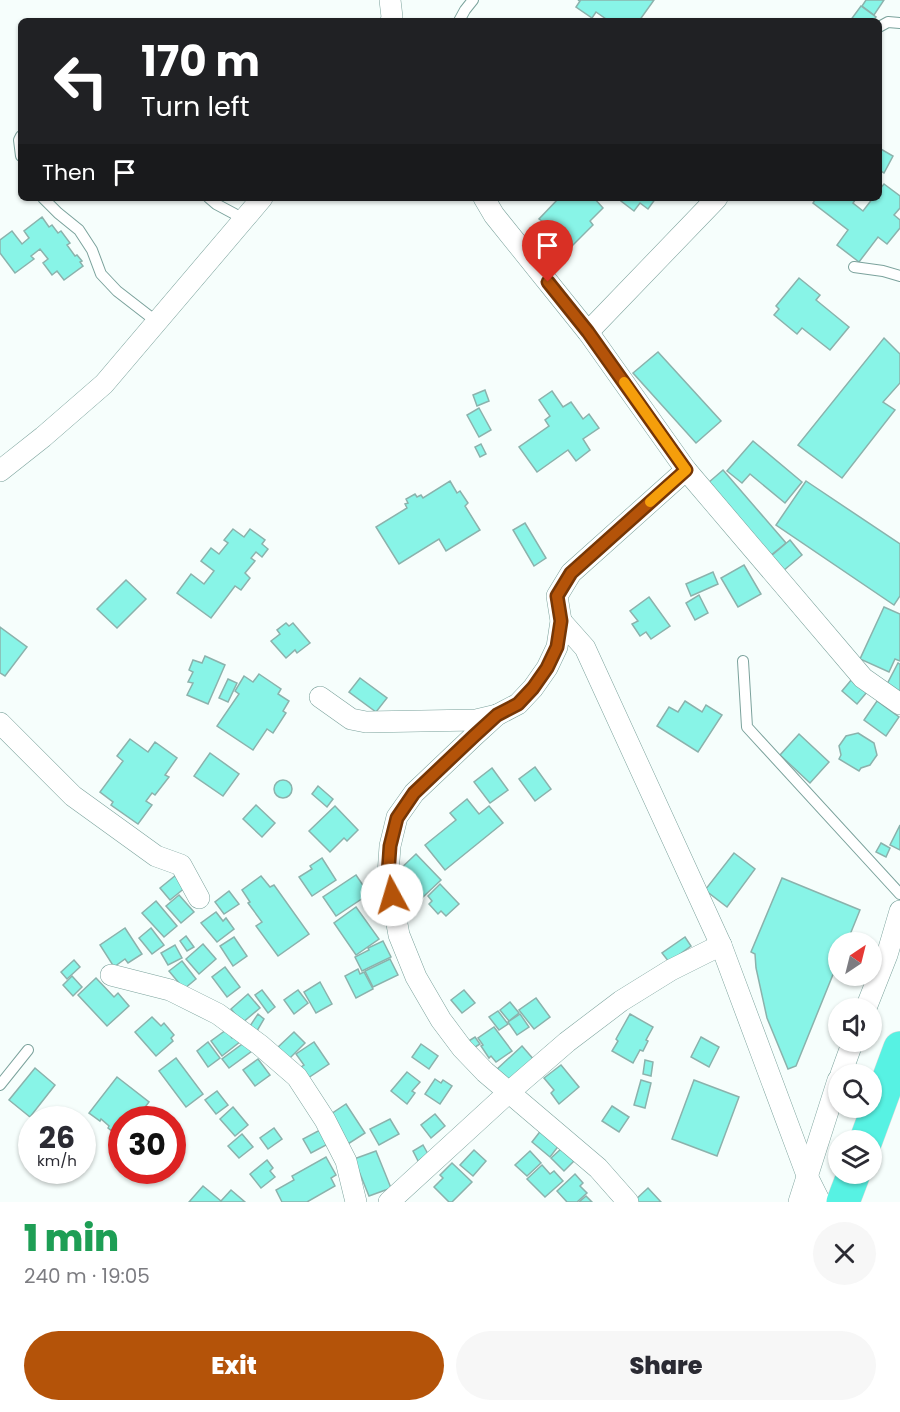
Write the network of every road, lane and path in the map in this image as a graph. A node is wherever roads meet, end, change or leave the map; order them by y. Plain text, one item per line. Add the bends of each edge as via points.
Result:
1 (473, 0) edge
2 (461, 18) edge
3 (900, 23) edge
4 (882, 25) edge
5 (46, 201) edge
6 (212, 201) edge
7 (259, 201) edge
8 (486, 201) edge
9 (714, 201) edge
10 (244, 219) junction
11 (854, 267) dead end
12 (900, 276) edge
13 (157, 322) junction
14 (588, 332) junction
15 (686, 470) junction
16 (0, 471) edge
17 (561, 621) junction
18 (743, 661) dead end
19 (320, 697) dead end
20 (900, 704) edge
21 (497, 715) junction
22 (0, 723) edge
23 (900, 894) edge
24 (199, 898) dead end
25 (900, 911) edge
26 (721, 945) junction
27 (111, 975) dead end
28 (870, 998) edge
29 (900, 1048) edge
30 (28, 1050) dead end
31 (0, 1084) edge
32 (508, 1093) junction
33 (828, 1113) edge
34 (870, 1130) edge
35 (808, 1178) junction
36 (850, 1184) edge
37 (356, 1202) edge
38 (389, 1202) edge
39 (628, 1202) edge
40 (800, 1202) edge
41 (820, 1202) edge
42 (843, 1202) edge

1 - 2 lane
3 - 4 lane via 888,21
5 - 13 lane via 79,230 101,274
6 - 10 lane
7 - 10 street
8 - 14 street
9 - 14 street
10 - 13 street
11 - 12 lane
13 - 16 street via 104,384
14 - 15 street
15 - 17 street via 571,573 557,596
15 - 20 street via 863,678
17 - 21 street via 557,647 547,668 518,704
17 - 26 street via 585,648
18 - 23 lane via 747,728
19 - 21 street via 351,718 366,722 476,720
21 - 32 street via 414,793 397,818 388,875 399,935 416,977 462,1048
22 - 24 street via 73,796 156,855 181,865
25 - 28 street
26 - 32 street via 621,1001
26 - 35 street
27 - 37 street via 170,990 218,1014 297,1077 346,1161
29 - 34 highway
30 - 31 lane
32 - 38 street
32 - 39 street via 598,1168
33 - 35 street
35 - 40 street
35 - 41 street
36 - 42 highway

